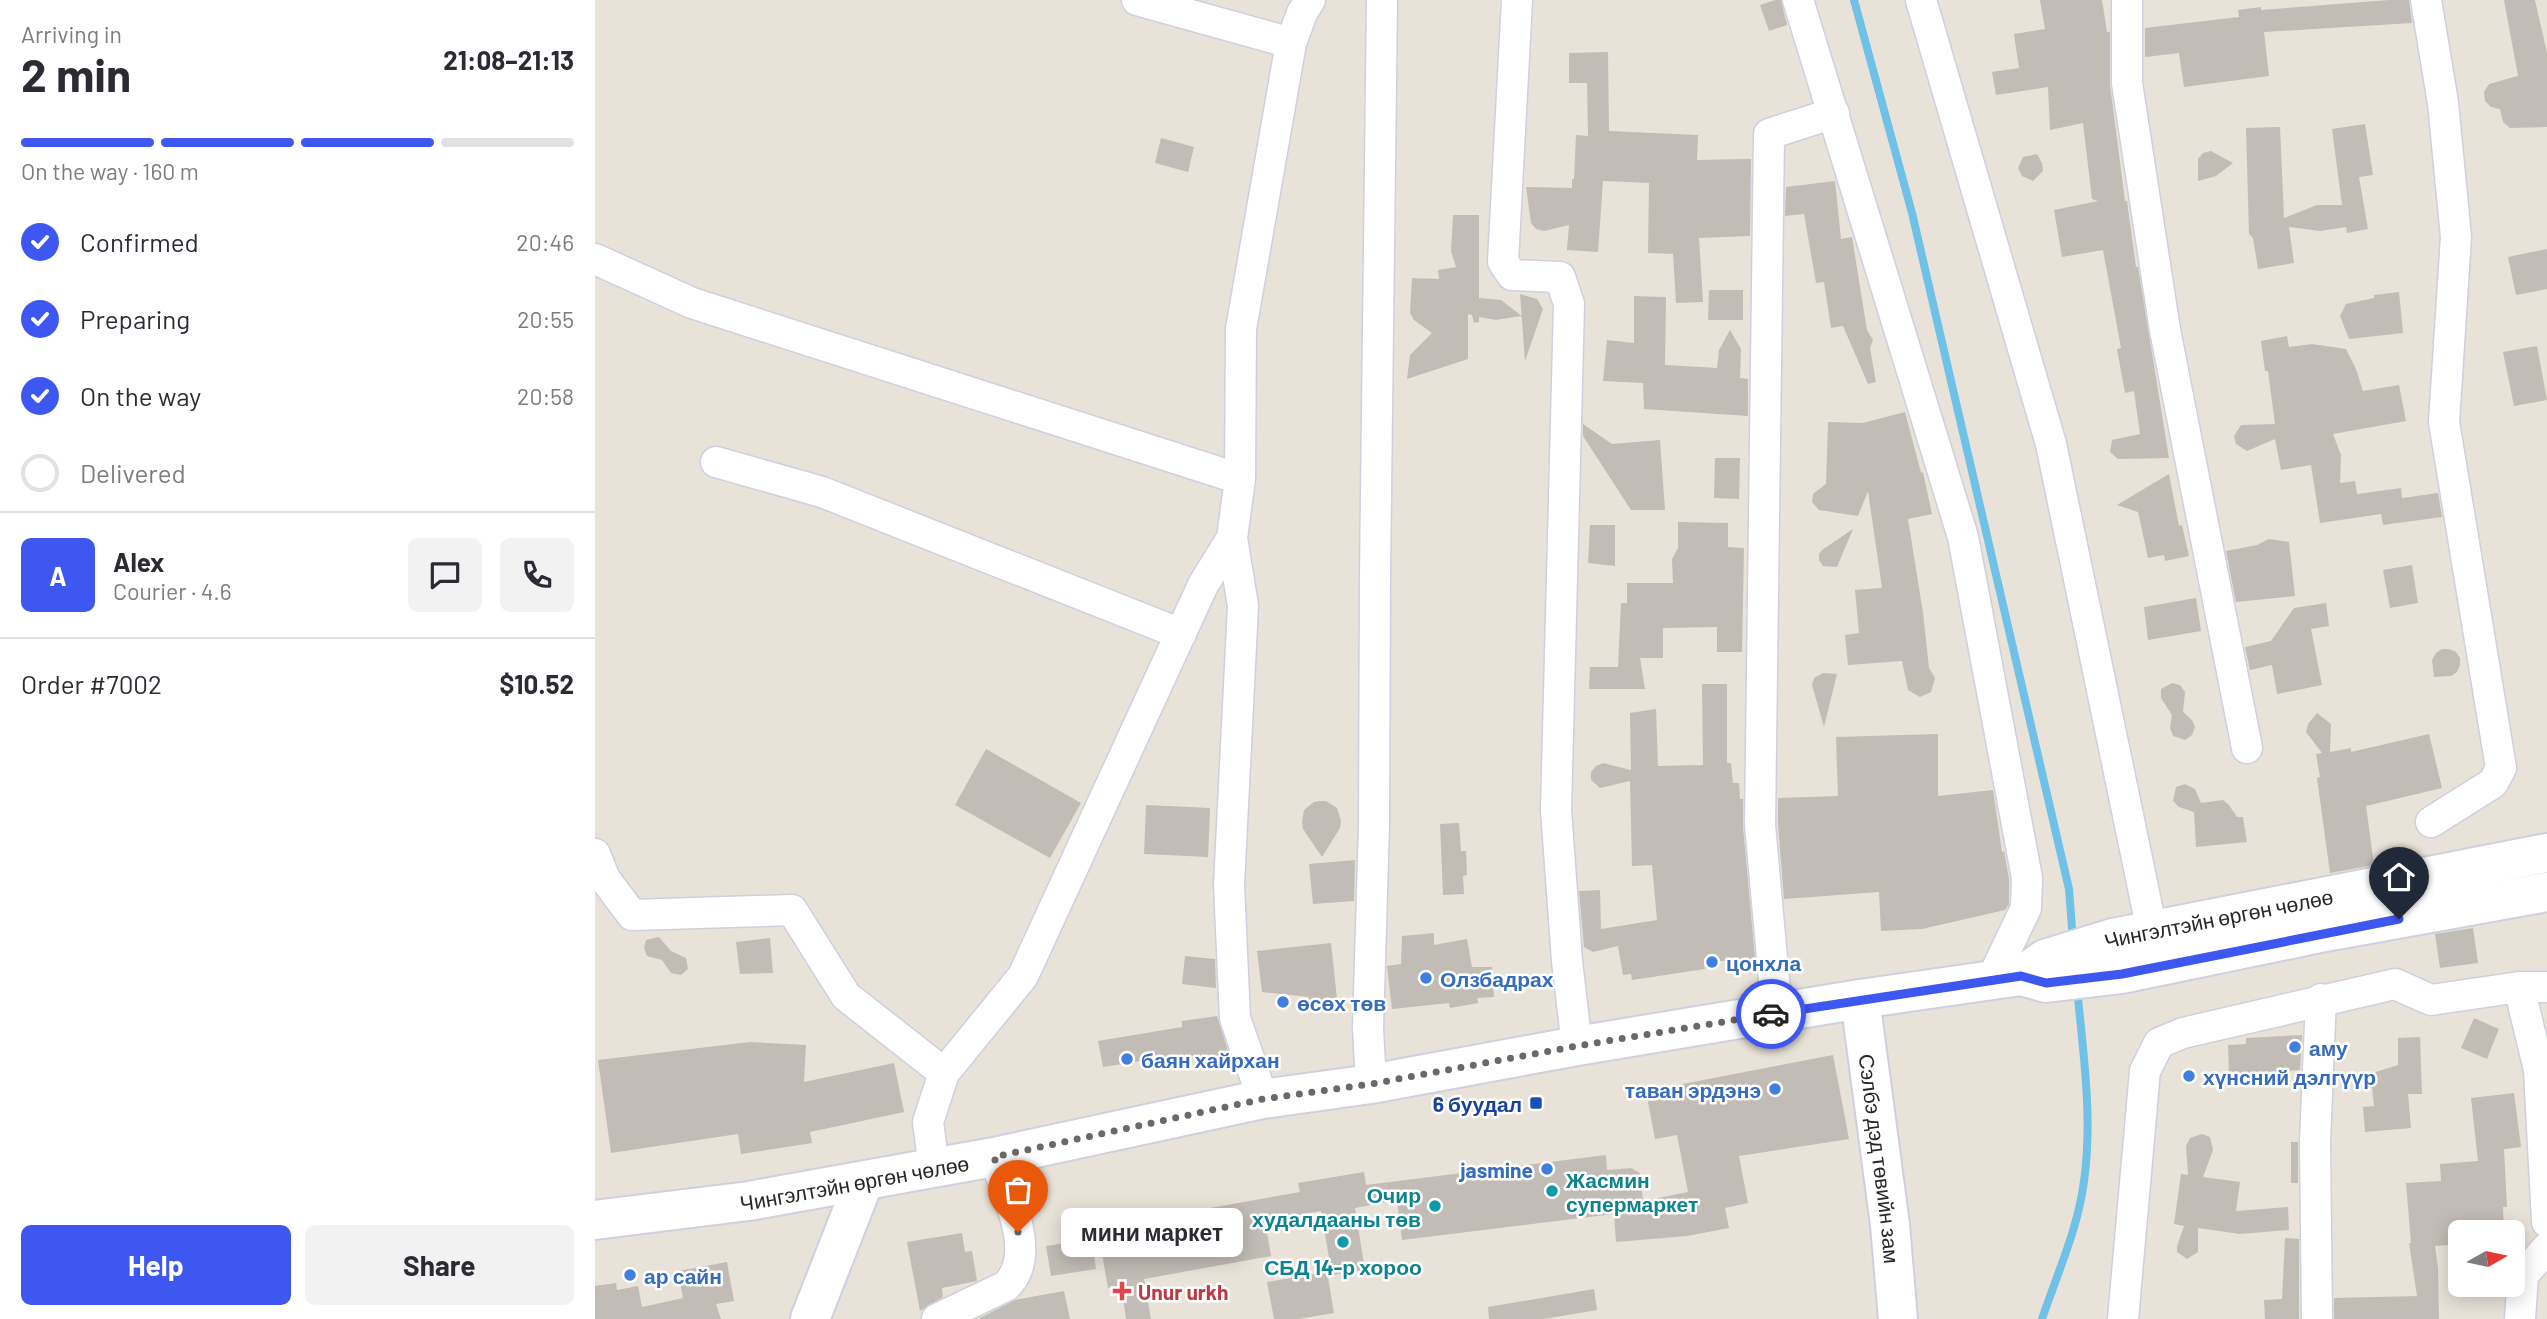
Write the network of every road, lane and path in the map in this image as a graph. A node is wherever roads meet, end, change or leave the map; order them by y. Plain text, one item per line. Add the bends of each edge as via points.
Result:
1 (1137, 0) edge
2 (1310, 0) edge
3 (1382, 0) edge
4 (1517, 0) edge
5 (1798, 0) edge
6 (1921, 0) edge
7 (2127, 0) edge
8 (2426, 0) edge
9 (1291, 43) junction
10 (1834, 113) junction
11 (595, 259) edge
12 (716, 462) dead end
13 (1240, 479) junction
14 (1232, 538) junction
15 (1181, 634) junction
16 (2246, 748) dead end
17 (2431, 822) dead end
18 (2547, 853) edge
19 (595, 854) edge
20 (2547, 891) edge
21 (2152, 931) junction
22 (2117, 956) junction
23 (2026, 975) junction
24 (2533, 987) edge
25 (1860, 999) junction
26 (2321, 999) junction
27 (1777, 1013) junction
28 (1577, 1046) junction
29 (944, 1073) junction
30 (1371, 1084) junction
31 (1263, 1099) junction
32 (994, 1157) junction
33 (934, 1168) junction
34 (864, 1181) junction
35 (595, 1220) edge
36 (2547, 1222) edge
37 (2547, 1248) edge
38 (810, 1319) edge
39 (937, 1319) edge
40 (1898, 1319) edge
41 (2123, 1319) edge
42 (2317, 1319) edge
43 (2520, 1319) edge

1 - 9 street
2 - 9 street
3 - 30 street via 1368,1028
4 - 28 street via 1503,262 1512,275 1560,278 1569,304 1556,810
5 - 10 street
6 - 21 street via 2051,443
7 - 16 street via 2127,83 2165,330
8 - 17 street via 2443,103 2456,237 2444,422 2501,768 2493,783
9 - 13 street via 1241,328
10 - 23 street via 1963,537 2027,878
10 - 27 street via 1769,134 1760,825
11 - 13 street via 692,303
12 - 15 street via 822,492
13 - 14 street
14 - 15 street via 1203,584
14 - 31 street via 1243,606 1229,885 1235,1018
15 - 29 street via 1023,976
18 - 21 main road, Чингэлтэйн өргөн чөлөө
19 - 29 street via 605,879 632,915 792,910 846,996
20 - 22 main road, Чингэлтэйн өргөн чөлөө via 2325,932
21 - 22 main road, Чингэлтэйн өргөн чөлөө
22 - 23 main road, Чингэлтэйн өргөн чөлөө
23 - 25 main road, Чингэлтэйн өргөн чөлөө
24 - 26 street via 2431,1000 2395,984
24 - 36 street
25 - 27 main road, Чингэлтэйн өргөн чөлөө
25 - 40 main road, Сэлбэ дэд төвийн зам
26 - 41 street via 2159,1043 2145,1071
26 - 42 street via 2315,1141
27 - 28 main road, Чингэлтэйн өргөн чөлөө
28 - 30 main road, Чингэлтэйн өргөн чөлөө
29 - 33 street via 928,1122
30 - 31 main road, Чингэлтэйн өргөн чөлөө
31 - 32 main road, Чингэлтэйн өргөн чөлөө
32 - 33 main road, Чингэлтэйн өргөн чөлөө
32 - 39 street via 1018,1232 1020,1264 1006,1286
33 - 34 main road, Чингэлтэйн өргөн чөлөө
34 - 35 main road, Чингэлтэйн өргөн чөлөө
34 - 38 main road
37 - 43 street via 2523,1275

